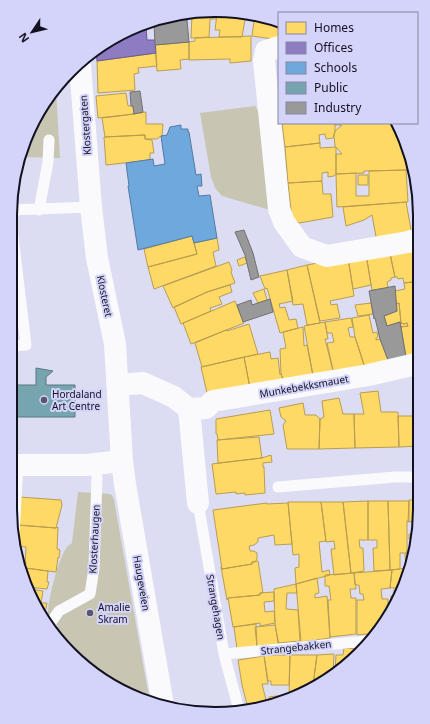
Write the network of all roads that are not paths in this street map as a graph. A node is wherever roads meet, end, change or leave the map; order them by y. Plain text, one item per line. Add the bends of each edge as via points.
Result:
1 (272, 49) edge
2 (80, 70) edge
3 (49, 140) dead end
4 (89, 185) joint
5 (91, 207) junction
6 (39, 210) junction
7 (17, 211) edge
8 (413, 241) edge
9 (17, 270) edge
10 (17, 346) edge
11 (413, 364) edge
12 (118, 385) junction
13 (189, 409) junction
14 (122, 461) junction
15 (17, 465) edge
16 (97, 477) dead end
17 (413, 477) edge
18 (278, 487) dead end
19 (198, 503) joint
20 (51, 621) edge
21 (363, 641) edge
22 (224, 654) junction
23 (162, 699) edge
24 (238, 705) edge

1 - 8 street via 264,61 279,209 284,222 302,247 327,256
2 - 4 street, Klostergaten
3 - 6 lane via 48,162
4 - 5 street, Klosteret
5 - 6 lane
5 - 12 street, Klosteret via 97,254 115,344
6 - 7 lane
9 - 10 lane via 26,345
11 - 13 street, Munkebekksmauet via 369,375 213,401 206,408
12 - 13 street via 143,382 174,397
12 - 14 street, Klosteret
13 - 19 street
14 - 15 street via 86,465
14 - 23 street, Haugeveien
16 - 20 lane, Klosterhaugen via 94,568 90,594 59,611
17 - 18 lane
19 - 22 lane, Strangehagen
21 - 22 lane, Strangebakken
22 - 24 lane, Strangehagen

